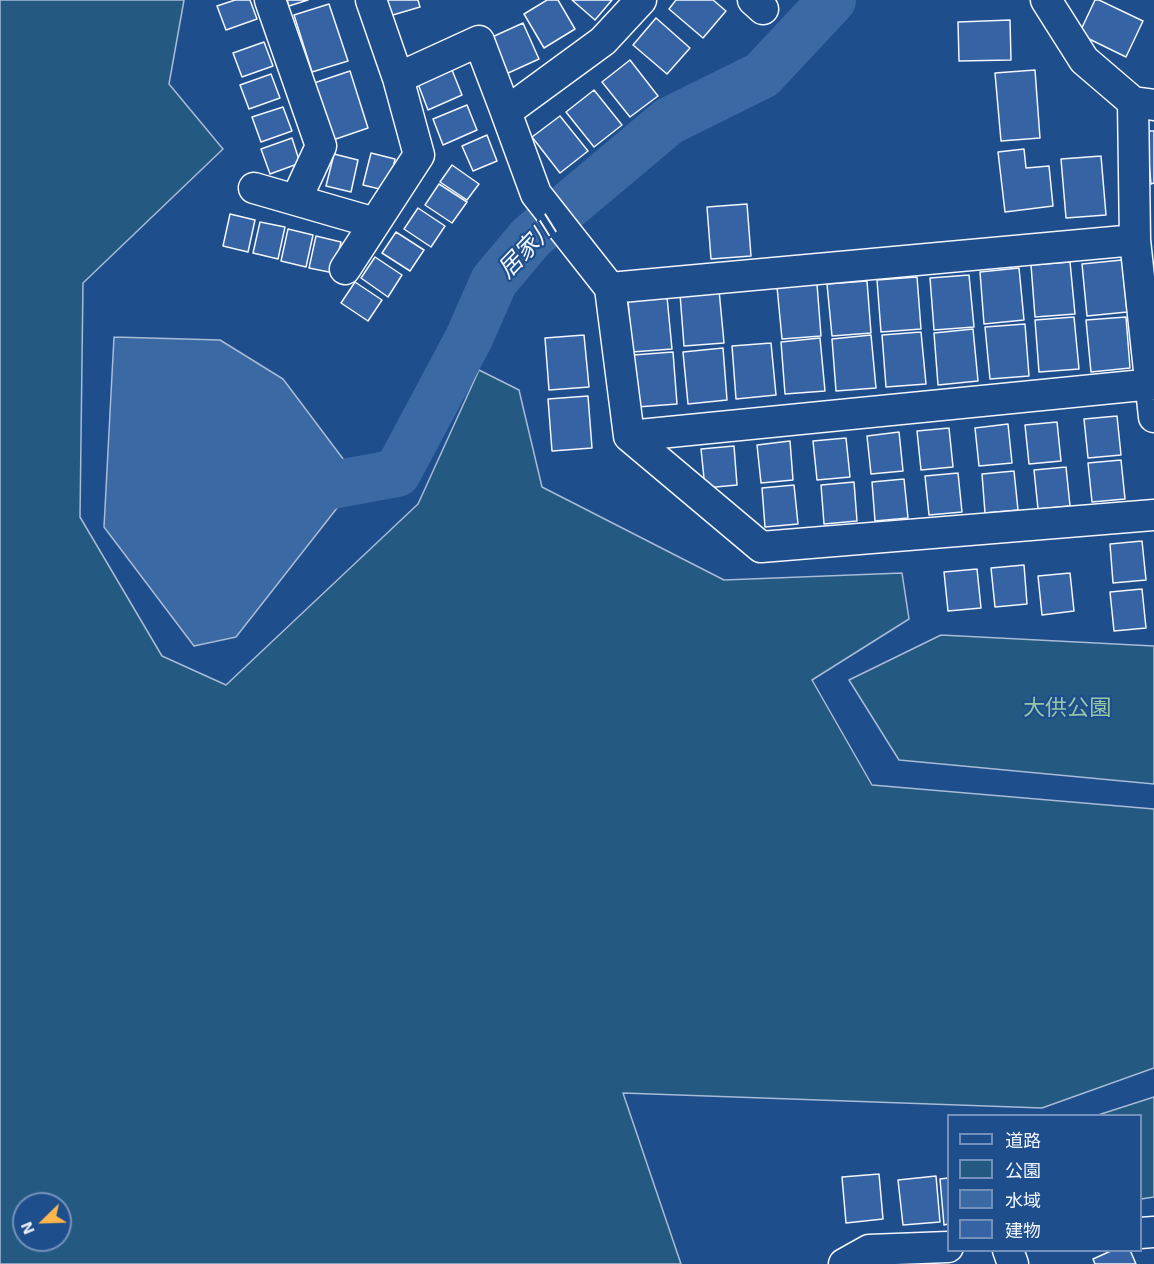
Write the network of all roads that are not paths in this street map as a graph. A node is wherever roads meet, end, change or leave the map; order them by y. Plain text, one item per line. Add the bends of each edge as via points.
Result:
1 (270, 0) edge
2 (371, 0) edge
3 (641, 0) edge
4 (1046, 0) edge
5 (398, 78) junction
6 (1143, 103) edge
7 (506, 112) junction
8 (254, 188) dead end
9 (296, 200) junction
10 (375, 223) junction
11 (1135, 240) junction
12 (345, 269) dead end
13 (610, 288) junction
14 (1152, 384) edge
15 (1154, 417) edge
16 (629, 436) junction
17 (1154, 515) edge
18 (947, 1247) edge
19 (844, 1264) edge

1 - 9 street via 321,146
2 - 5 street
3 - 7 street via 603,41
4 - 6 street via 1084,60
5 - 7 street via 479,41
5 - 10 street via 419,155
6 - 11 street
7 - 13 street via 536,195
8 - 9 street
9 - 10 street
10 - 12 street
11 - 13 street
11 - 14 street
13 - 16 street
14 - 15 street
14 - 16 street
16 - 17 street via 761,547
18 - 19 street via 869,1250

